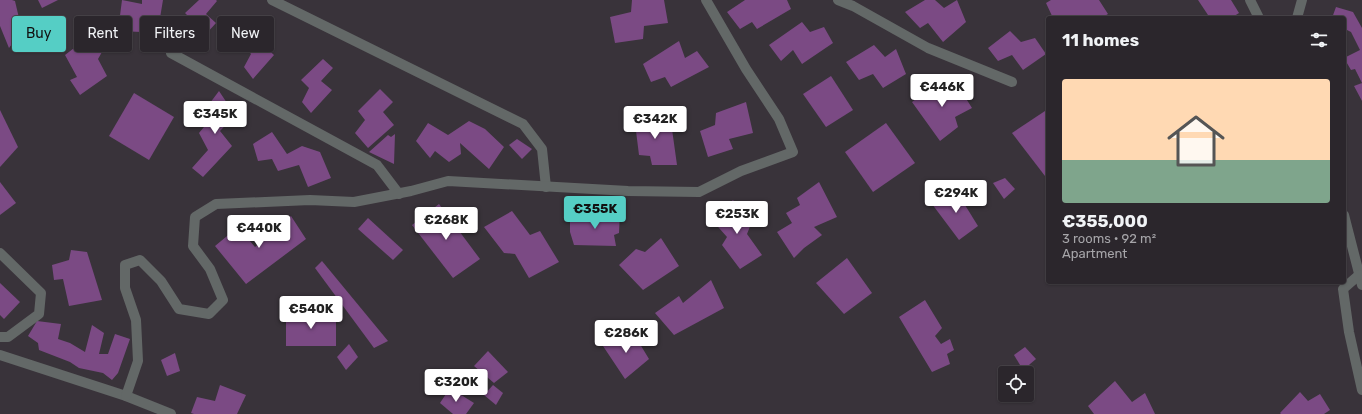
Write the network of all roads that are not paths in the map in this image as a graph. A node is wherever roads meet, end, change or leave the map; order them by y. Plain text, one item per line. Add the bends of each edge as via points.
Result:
1 (272, 0) edge
2 (706, 0) edge
3 (838, 0) edge
4 (1250, 0) edge
5 (1302, 0) edge
6 (1258, 16) edge
7 (1298, 16) edge
8 (171, 52) dead end
9 (1012, 82) dead end
10 (546, 187) junction
11 (399, 194) junction
12 (1346, 224) edge
13 (0, 253) edge
14 (1358, 275) junction
15 (1362, 285) edge
16 (0, 337) edge
17 (0, 355) edge
18 (1362, 390) edge
19 (126, 396) junction
20 (171, 414) edge

1 - 10 street via 523,124 542,149
2 - 10 street via 779,119 793,152 741,171 699,192
3 - 9 street via 854,6 928,48
4 - 6 street
5 - 7 street
8 - 11 street via 377,166
10 - 11 street via 448,182
11 - 19 street via 354,202 310,200 216,204 195,217 193,246 210,269 223,300 209,314 180,309 161,281 140,260 125,265 125,288 136,320 138,361
12 - 14 street
13 - 16 street via 41,293 39,314 8,337
14 - 15 street
14 - 18 street via 1343,289 1349,332
17 - 19 street
19 - 20 street

